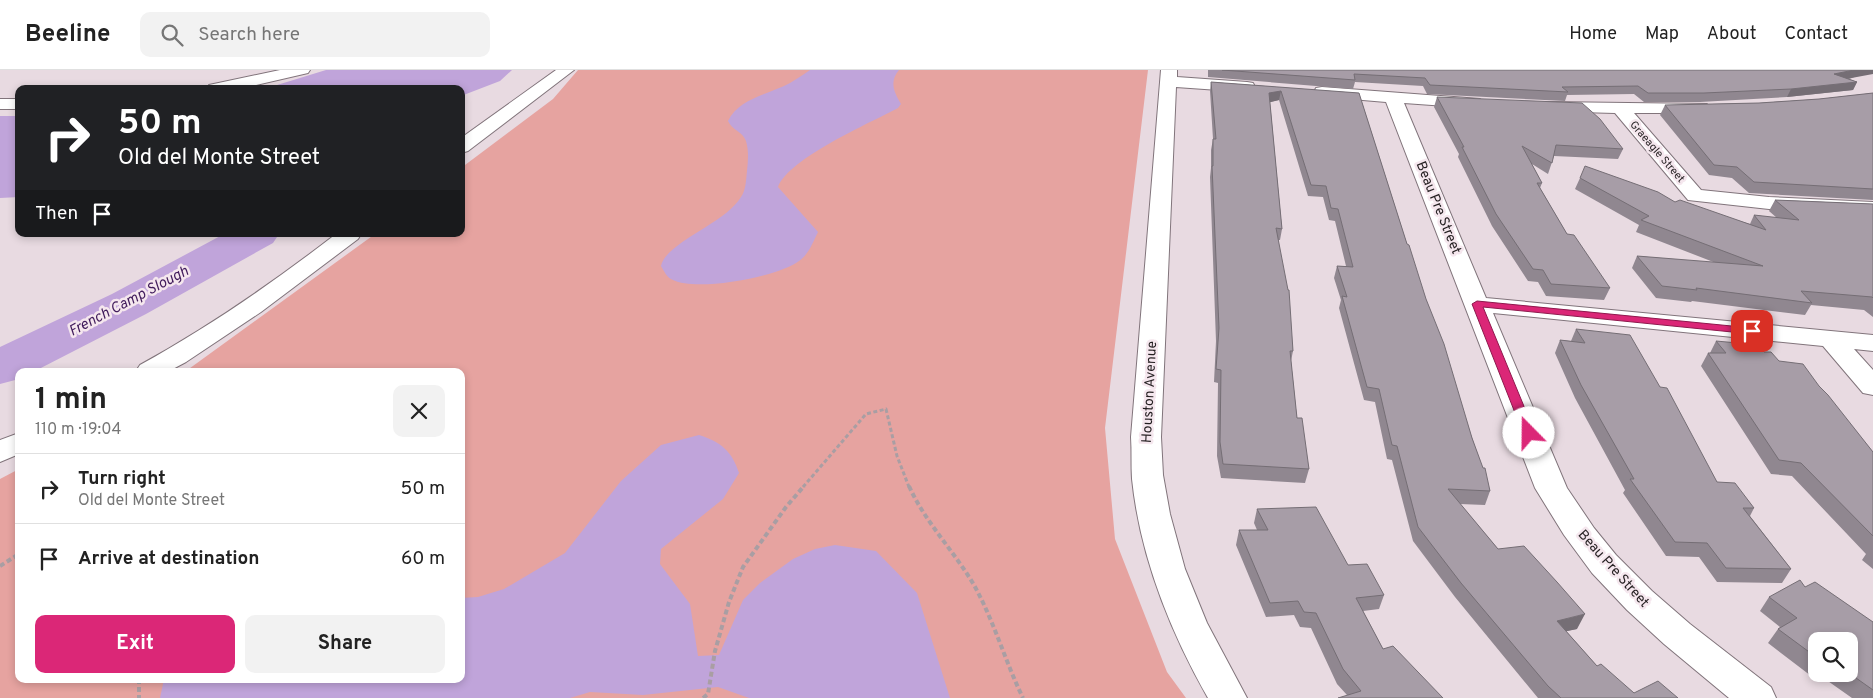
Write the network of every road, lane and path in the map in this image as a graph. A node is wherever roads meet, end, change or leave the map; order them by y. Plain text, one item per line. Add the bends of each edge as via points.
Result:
1 (302, 70) edge
2 (566, 70) edge
3 (1169, 76) edge
4 (233, 85) edge
5 (1266, 88) edge
6 (1305, 91) edge
7 (1394, 97) junction
8 (0, 104) edge
9 (15, 104) edge
10 (1494, 104) edge
11 (1533, 106) edge
12 (1720, 107) edge
13 (1620, 108) junction
14 (465, 144) edge
15 (1873, 208) edge
16 (346, 237) edge
17 (1477, 304) junction
18 (1831, 339) junction
19 (1873, 343) edge
20 (155, 368) edge
21 (1873, 387) edge
22 (15, 444) edge
23 (0, 452) edge
24 (15, 557) edge
25 (0, 566) edge
26 (139, 683) edge
27 (706, 696) edge
28 (139, 698) edge
29 (1023, 698) edge
30 (1228, 698) edge
31 (1757, 698) edge

1 - 4 street
2 - 14 street
3 - 5 street
3 - 30 street, Houston Avenue via 1146,437 1148,487 1162,551 1186,617
6 - 7 street
7 - 10 street
7 - 17 street, Beau Pre Street
8 - 9 street
11 - 13 street
12 - 13 street
13 - 15 street, Graeagle Street via 1695,196
16 - 20 street via 284,286
17 - 18 street
17 - 31 street, Beau Pre Street via 1551,488 1573,525 1604,564 1649,610
18 - 19 street
18 - 21 street
22 - 23 street
24 - 25 path
26 - 28 path
27 - 29 path via 729,602 744,567 786,507 866,414 886,409 894,447 915,499 956,556 981,600

